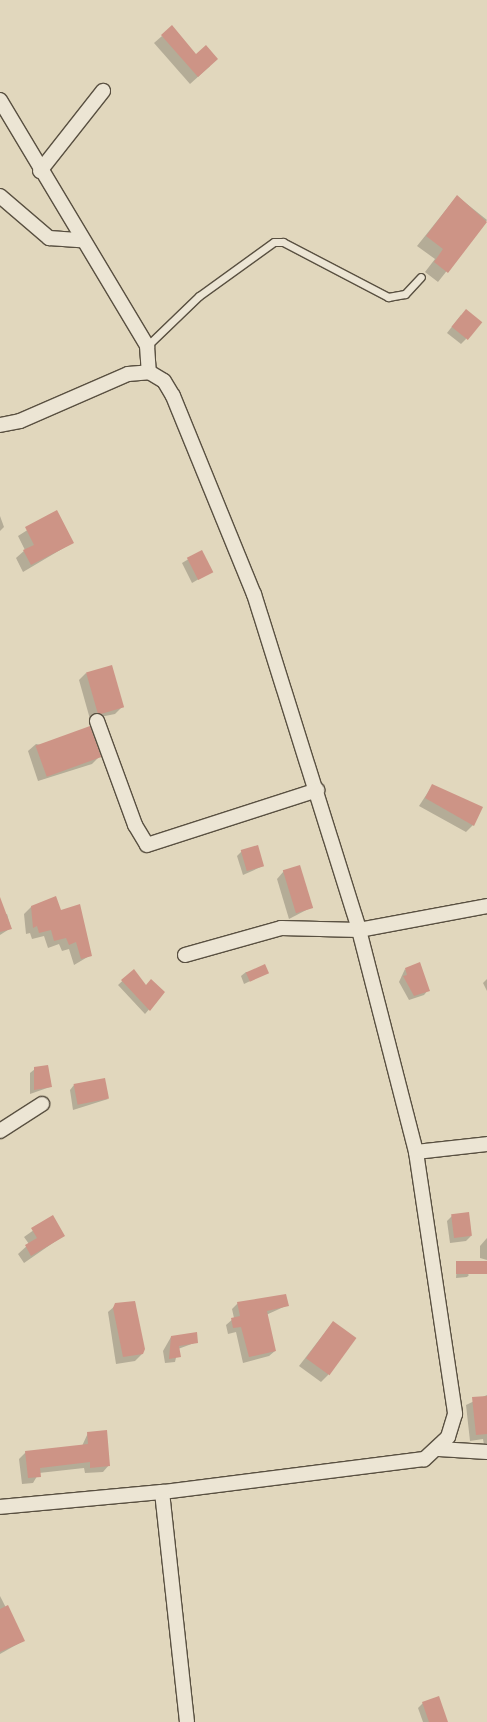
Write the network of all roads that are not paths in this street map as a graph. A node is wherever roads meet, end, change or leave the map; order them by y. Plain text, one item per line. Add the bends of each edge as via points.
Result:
1 (103, 91) dead end
2 (0, 100) edge
3 (40, 171) junction
4 (0, 196) edge
5 (81, 240) junction
6 (421, 277) dead end
7 (147, 346) junction
8 (149, 372) junction
9 (0, 425) edge
10 (97, 720) dead end
11 (317, 790) junction
12 (487, 906) edge
13 (359, 930) junction
14 (185, 955) dead end
15 (42, 1104) dead end
16 (0, 1131) edge
17 (487, 1144) edge
18 (416, 1152) junction
19 (440, 1449) junction
20 (487, 1452) edge
21 (162, 1492) junction
22 (0, 1505) edge
23 (188, 1722) edge

1 - 3 street
2 - 3 street
3 - 5 street
4 - 5 street via 49,238
5 - 7 street
6 - 7 lane via 405,294 388,297 282,242 274,242 200,296
7 - 8 street
8 - 9 street via 128,374 36,415
8 - 11 street via 164,381 173,396 227,520
10 - 11 street via 135,825 147,845
11 - 13 street
12 - 13 street
13 - 14 street via 281,928
13 - 18 street
15 - 16 street
17 - 18 street
18 - 19 street via 455,1414
19 - 20 street
19 - 21 street via 424,1459 400,1464
21 - 22 street
21 - 23 street

